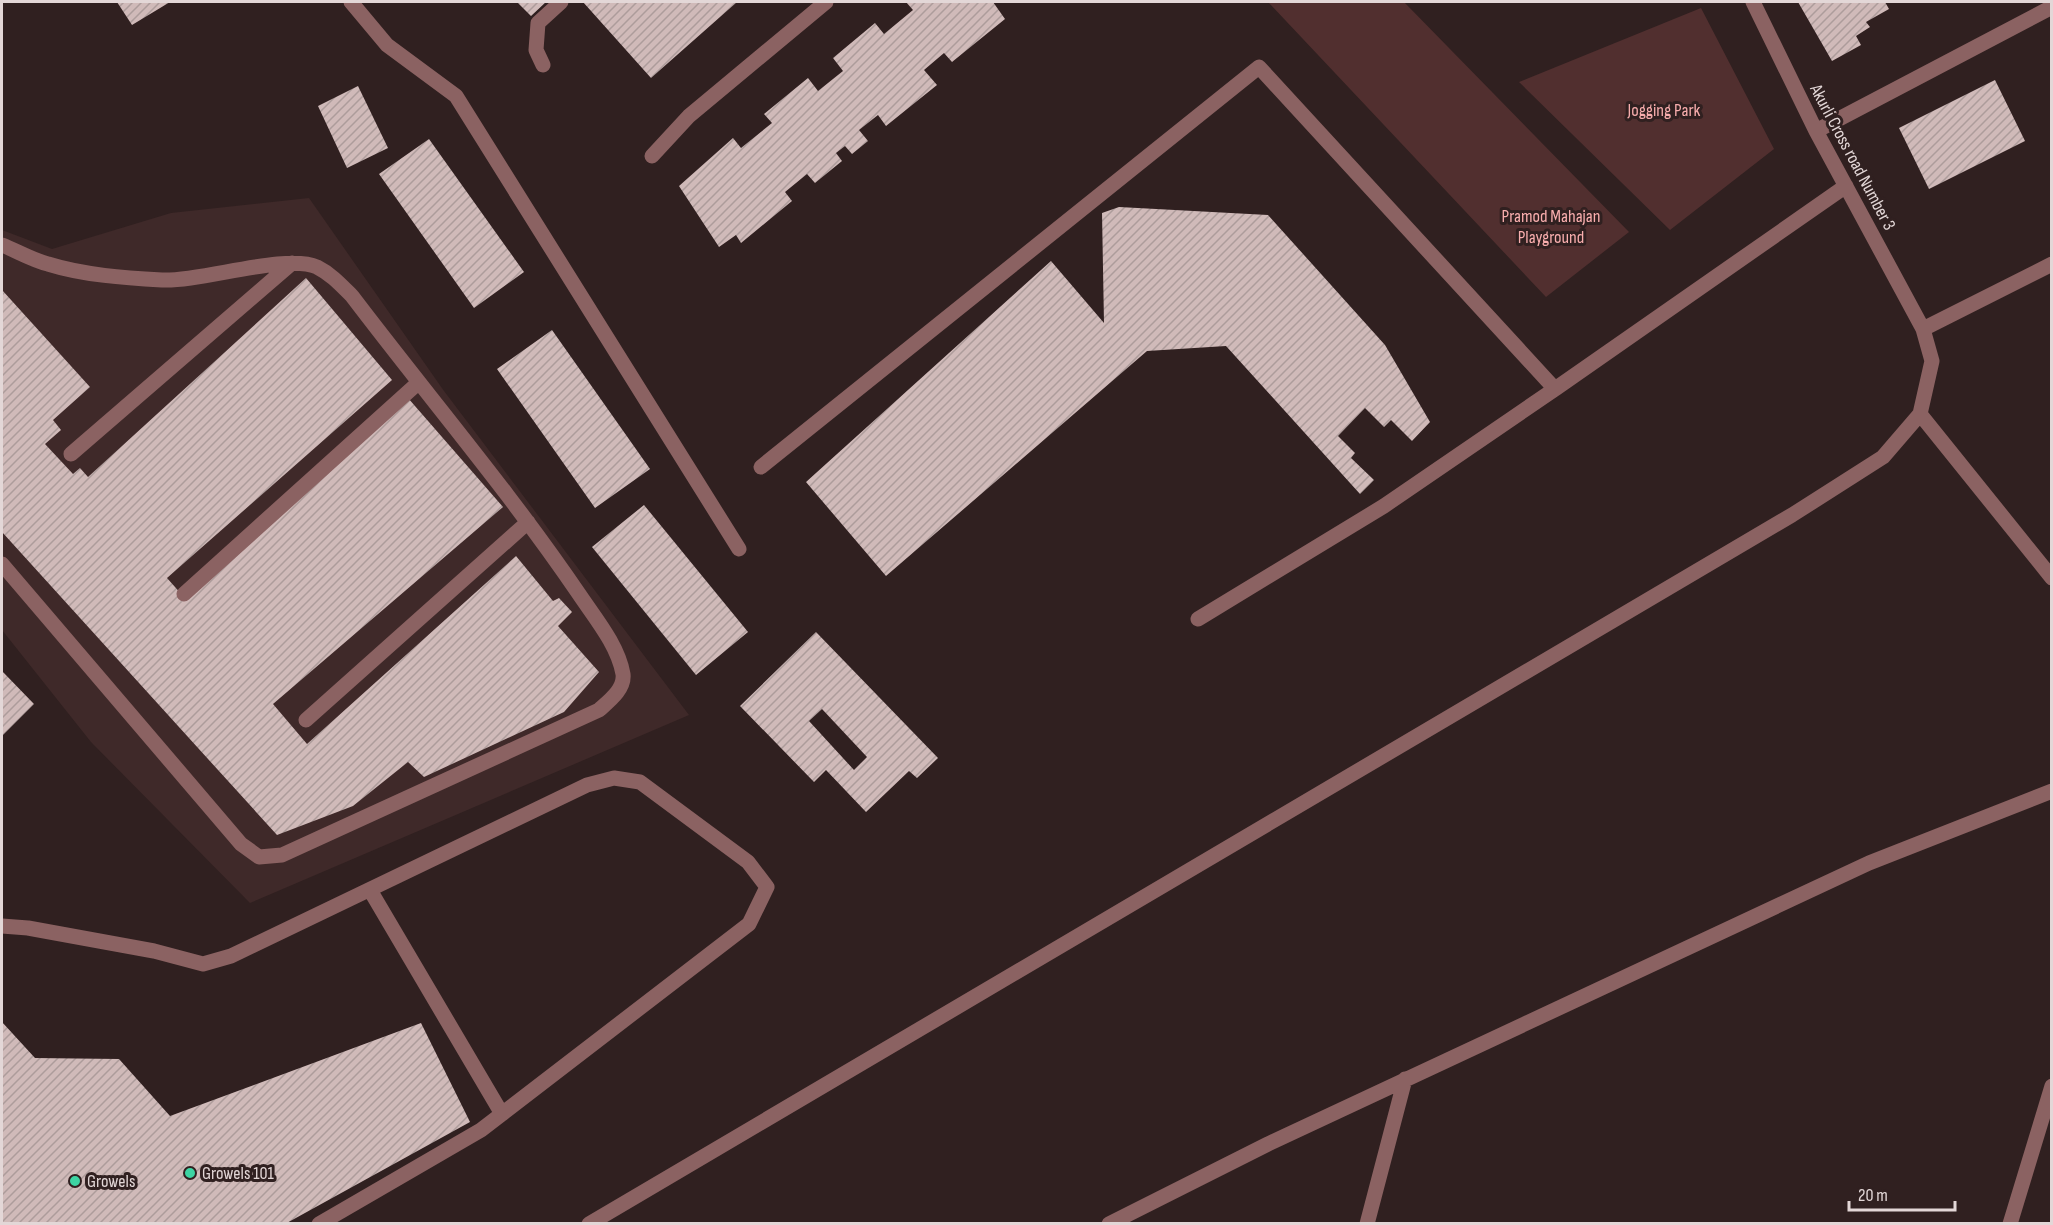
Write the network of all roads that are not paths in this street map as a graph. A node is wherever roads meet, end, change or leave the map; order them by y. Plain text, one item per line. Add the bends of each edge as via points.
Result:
1 (351, 2) edge
2 (561, 2) edge
3 (826, 2) edge
4 (1753, 2) edge
5 (2052, 7) edge
6 (543, 65) dead end
7 (1815, 131) junction
8 (652, 156) dead end
9 (1846, 186) junction
10 (2, 245) edge
11 (292, 263) junction
12 (2052, 264) edge
13 (1923, 329) junction
14 (418, 383) junction
15 (1555, 389) junction
16 (1920, 414) junction
17 (71, 454) dead end
18 (761, 467) dead end
19 (528, 522) junction
20 (739, 549) dead end
21 (2, 564) edge
22 (2052, 578) edge
23 (184, 594) dead end
24 (1198, 619) dead end
25 (306, 720) dead end
26 (2052, 791) edge
27 (370, 890) junction
28 (2, 926) edge
29 (1405, 1079) junction
30 (2052, 1086) edge
31 (502, 1114) junction
32 (319, 1224) edge
33 (589, 1224) edge
34 (1109, 1224) edge
35 (1367, 1224) edge
36 (2010, 1224) edge

1 - 20 street via 387,45 456,96
2 - 6 street via 538,23 536,50
3 - 8 street via 689,116
4 - 7 street, Akurli Cross road Number 3
5 - 7 street
7 - 9 street, Akurli Cross road Number 3
9 - 13 street, Akurli Cross road Number 3
9 - 15 street
10 - 11 street via 48,264 164,280 211,277
11 - 14 street via 315,266 333,277
11 - 17 street
12 - 13 street
13 - 16 street, Akurli Cross road Number 3 via 1932,361
14 - 19 street
14 - 23 street
15 - 18 street via 1259,67
15 - 24 street via 1384,506
16 - 22 street
16 - 33 street via 1883,457 1792,515
19 - 21 street via 618,657 624,676 616,694 599,710 282,855 259,857 241,844
19 - 25 street
26 - 29 street via 1869,863
27 - 28 street via 231,957 203,964 154,951
27 - 31 street
27 - 31 street via 586,785 614,778 640,782 748,862 767,887 749,924
29 - 34 street
29 - 35 street
30 - 36 street
31 - 32 street

